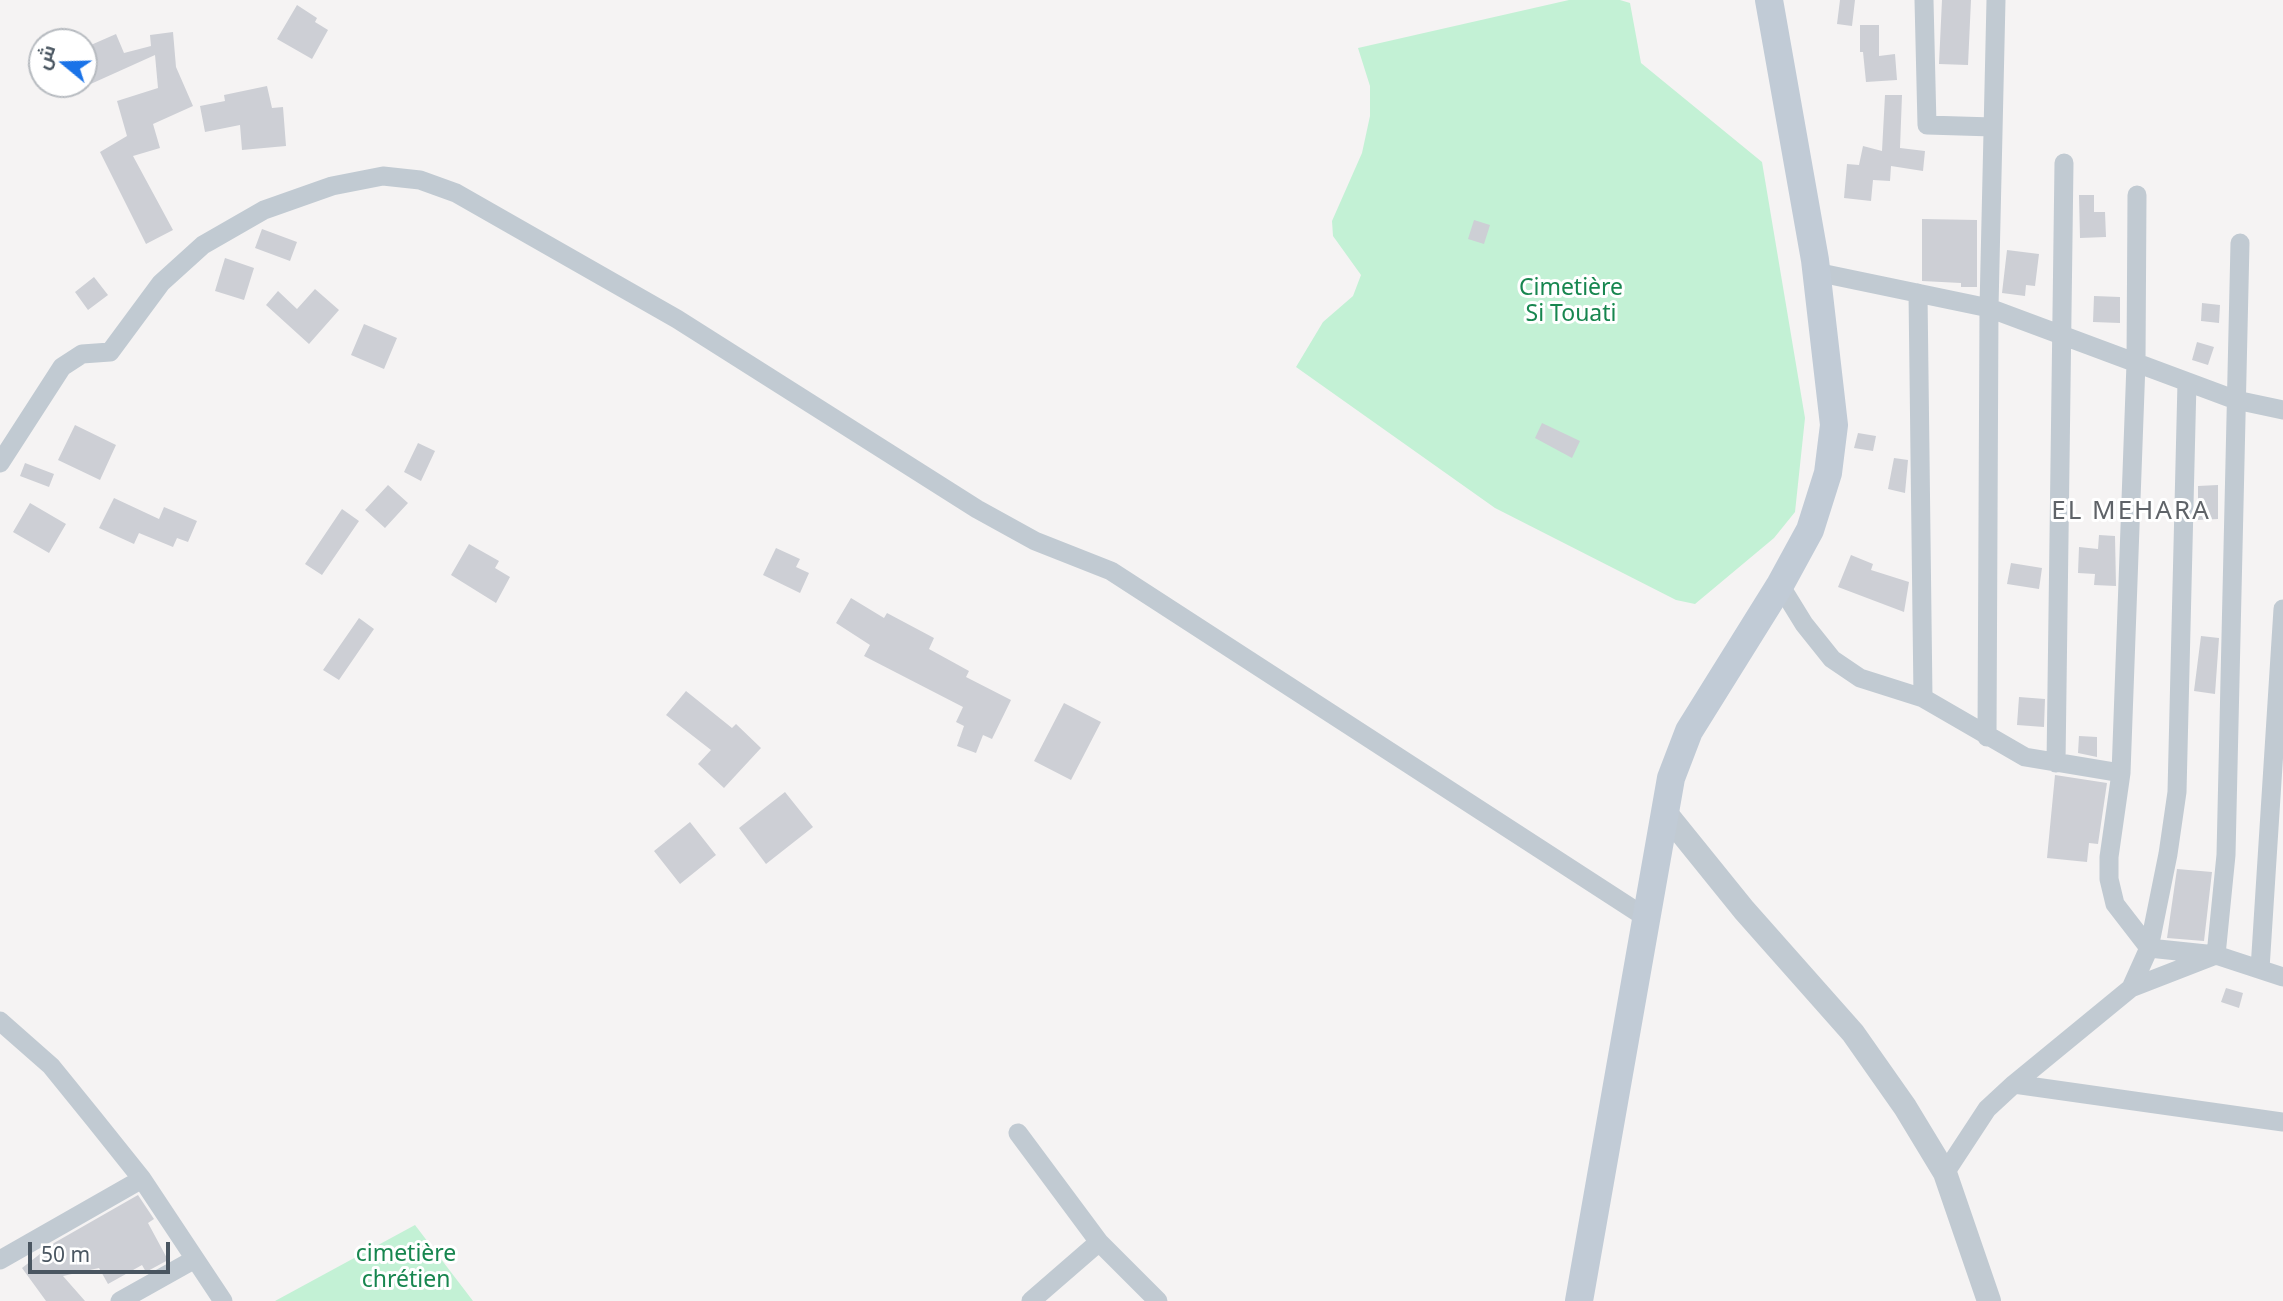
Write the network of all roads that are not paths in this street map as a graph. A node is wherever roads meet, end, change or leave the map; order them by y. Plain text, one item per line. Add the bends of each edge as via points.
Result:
1 (1769, 0) edge
2 (1924, 0) edge
3 (1996, 0) edge
4 (1993, 127) junction
5 (2064, 163) dead end
6 (2137, 195) dead end
7 (2240, 243) dead end
8 (1816, 272) junction
9 (1918, 293) junction
10 (1989, 307) junction
11 (2062, 335) junction
12 (2136, 363) junction
13 (2187, 382) junction
14 (2236, 400) junction
15 (2283, 410) edge
16 (0, 463) edge
17 (1780, 585) junction
18 (2283, 609) edge
19 (1923, 698) junction
20 (1987, 737) junction
21 (2056, 763) junction
22 (2121, 774) junction
23 (1664, 811) junction
24 (1645, 917) junction
25 (2149, 947) junction
26 (2216, 955) junction
27 (2260, 969) junction
28 (2283, 977) edge
29 (2131, 988) junction
30 (0, 1021) edge
31 (2014, 1084) junction
32 (2283, 1122) edge
33 (1018, 1133) dead end
34 (1945, 1173) junction
35 (142, 1179) junction
36 (1099, 1242) junction
37 (195, 1259) junction
38 (0, 1260) edge
39 (120, 1301) edge
40 (223, 1301) edge
41 (1031, 1301) edge
42 (1158, 1301) edge
43 (1579, 1301) edge
44 (1989, 1301) edge

1 - 8 main road
2 - 4 street via 1927,125
3 - 4 street
4 - 10 street
5 - 11 street
6 - 12 street
7 - 14 street
8 - 9 street
8 - 17 main road via 1834,425 1828,473 1811,530
9 - 10 street
9 - 19 street
10 - 11 street
10 - 20 street
11 - 12 street
11 - 21 street
12 - 13 street
12 - 22 street
13 - 14 street
13 - 25 street via 2177,792
14 - 15 street
14 - 26 street via 2226,855
16 - 24 street via 62,367 82,354 110,352 161,283 203,245 264,210 332,186 383,176 420,180 456,193 677,319 977,509 1035,541 1111,571
17 - 19 street via 1832,659 1860,678
17 - 23 main road via 1689,731
18 - 27 street
19 - 20 street
20 - 21 street via 2025,757
21 - 22 street
22 - 25 street via 2109,879 2115,904
23 - 24 main road
23 - 34 street via 1853,1033
24 - 43 main road
25 - 26 street
25 - 29 street
26 - 27 street
26 - 29 street
27 - 28 street
29 - 31 street
30 - 35 street via 51,1066
31 - 32 street
31 - 34 street via 1987,1109
33 - 36 street
34 - 44 street
35 - 37 street
35 - 38 street
36 - 41 street
36 - 42 street
37 - 39 street
37 - 40 street

